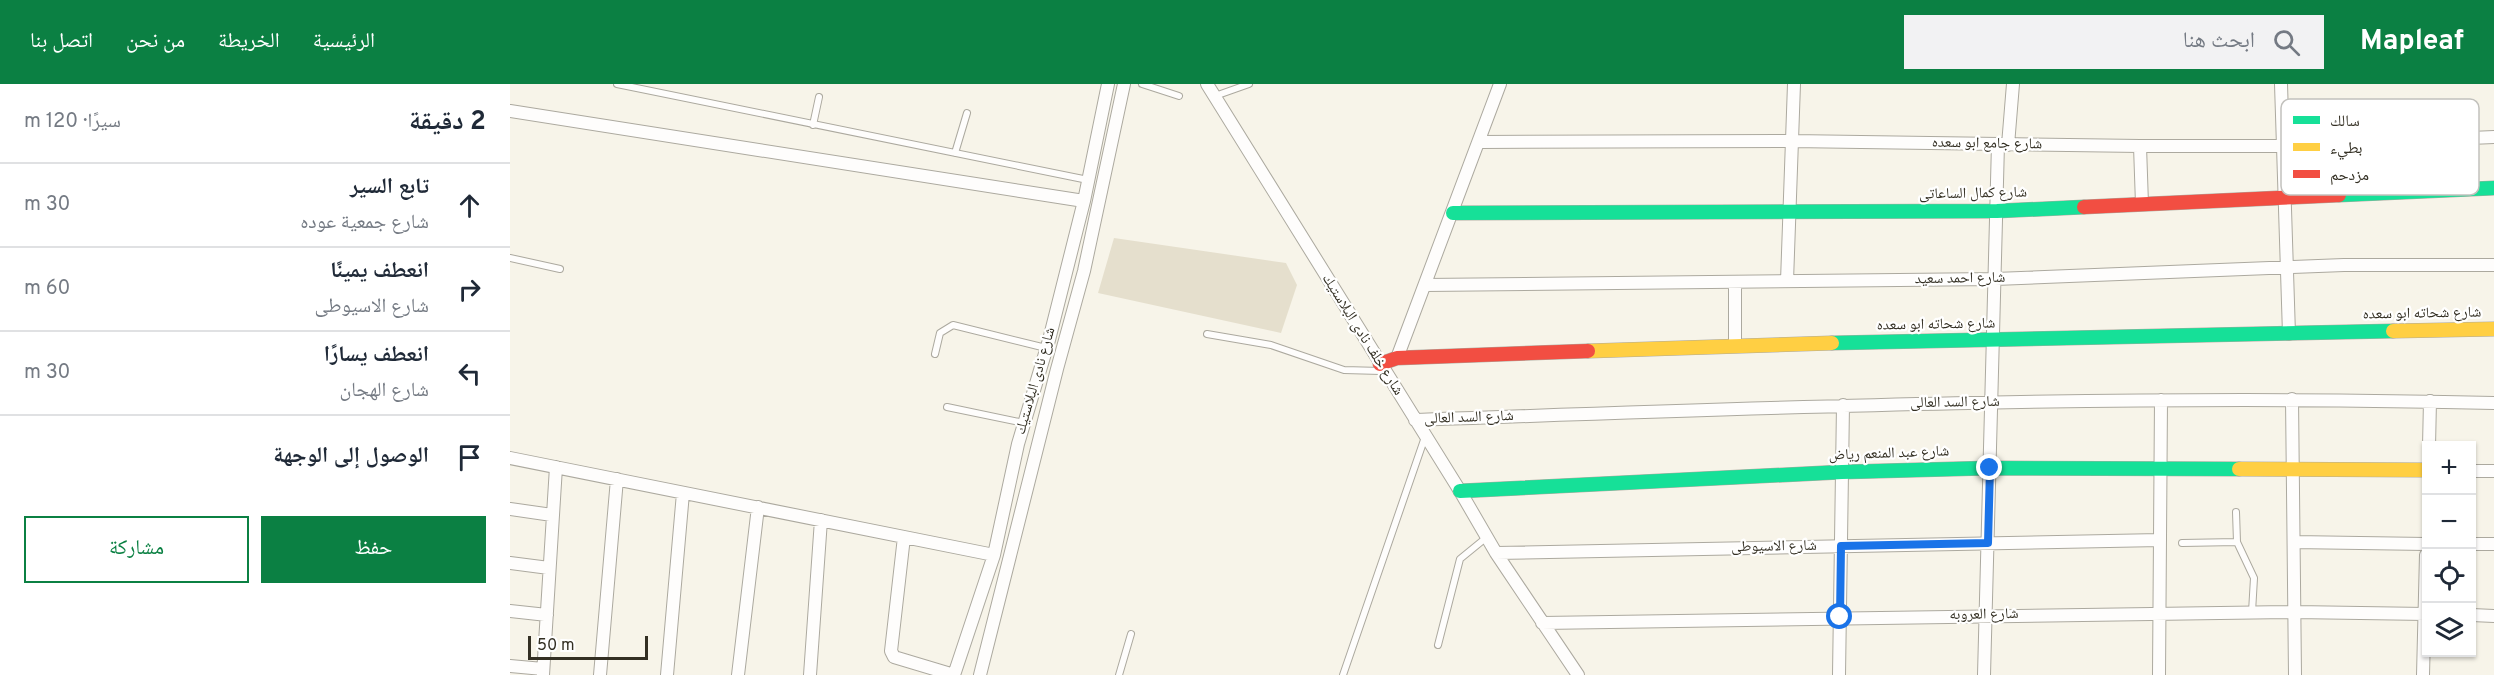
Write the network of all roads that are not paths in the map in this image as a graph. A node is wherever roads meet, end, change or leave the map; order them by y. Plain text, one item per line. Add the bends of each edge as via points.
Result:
1 (617, 84) edge
2 (1108, 84) edge
3 (1124, 84) edge
4 (1142, 84) edge
5 (1207, 84) edge
6 (1249, 84) edge
7 (1500, 84) edge
8 (1794, 84) edge
9 (2013, 84) edge
10 (2281, 84) edge
11 (1179, 96) dead end
12 (1215, 96) junction
13 (819, 97) dead end
14 (2282, 99) edge
15 (510, 111) edge
16 (966, 113) dead end
17 (813, 125) junction
18 (2494, 137) edge
19 (2479, 138) edge
20 (1792, 141) junction
21 (1480, 142) junction
22 (2003, 144) junction
23 (2140, 146) junction
24 (2281, 146) edge
25 (955, 153) junction
26 (1089, 180) junction
27 (2494, 188) edge
28 (2479, 189) edge
29 (2337, 195) edge
30 (2315, 196) joint
31 (2284, 197) junction
32 (1084, 201) junction
33 (2142, 204) junction
34 (1997, 211) junction
35 (1790, 212) junction
36 (1453, 213) junction
37 (510, 258) edge
38 (2494, 265) edge
39 (2285, 268) junction
40 (560, 269) dead end
41 (1995, 279) junction
42 (1787, 281) junction
43 (1735, 282) junction
44 (1425, 285) junction
45 (2494, 328) edge
46 (1207, 334) dead end
47 (2289, 334) junction
48 (1993, 341) junction
49 (1735, 345) junction
50 (1047, 348) junction
51 (935, 354) dead end
52 (1397, 358) junction
53 (1383, 367) junction
54 (2292, 399) junction
55 (2161, 400) junction
56 (2430, 401) junction
57 (1992, 402) junction
58 (2494, 403) edge
59 (1843, 405) junction
60 (947, 407) dead end
61 (1415, 420) junction
62 (1024, 423) junction
63 (1425, 437) junction
64 (2429, 441) edge
65 (510, 458) edge
66 (556, 467) junction
67 (1990, 468) junction
68 (2161, 468) junction
69 (2293, 468) junction
70 (2422, 470) edge
71 (2476, 471) edge
72 (2494, 471) edge
73 (1842, 472) junction
74 (617, 479) junction
75 (1460, 491) junction
76 (683, 492) junction
77 (758, 507) junction
78 (510, 509) edge
79 (2236, 512) dead end
80 (552, 515) junction
81 (821, 520) junction
82 (904, 537) junction
83 (1487, 537) junction
84 (2160, 540) junction
85 (2237, 542) junction
86 (1988, 543) junction
87 (2182, 543) dead end
88 (2294, 543) junction
89 (2422, 544) edge
90 (2476, 544) edge
91 (2494, 544) edge
92 (1841, 546) junction
93 (1496, 553) junction
94 (994, 555) junction
95 (510, 563) edge
96 (549, 568) junction
97 (510, 611) edge
98 (2252, 612) junction
99 (2295, 612) junction
100 (2159, 614) junction
101 (2422, 614) edge
102 (547, 615) junction
103 (1986, 615) junction
104 (2476, 615) edge
105 (2494, 616) edge
106 (1840, 617) junction
107 (1542, 623) junction
108 (1131, 634) dead end
109 (1438, 645) dead end
110 (2424, 657) edge
111 (510, 666) edge
112 (543, 672) edge
113 (600, 675) edge
114 (667, 675) edge
115 (738, 675) edge
116 (810, 675) edge
117 (954, 675) edge
118 (980, 675) edge
119 (1119, 675) edge
120 (1343, 675) edge
121 (1578, 675) edge
122 (1839, 675) edge
123 (1984, 675) edge
124 (2159, 675) edge
125 (2295, 675) edge
126 (2423, 675) edge

1 - 17 lane
2 - 26 street, شارع نادى البلاستيك
3 - 118 street, شارع نادى البلاستيك via 1084,271
4 - 11 lane
5 - 12 street, شارع خلف نادى البلاستيك
6 - 12 lane
7 - 21 street
8 - 20 street
9 - 22 street
10 - 14 street
12 - 53 street, شارع خلف نادى البلاستيك
13 - 17 lane
15 - 32 street
16 - 25 lane
17 - 25 lane
18 - 19 street, شارع جامع ابو سعده
20 - 21 street, شارع جامع ابو سعده
20 - 22 street, شارع جامع ابو سعده
20 - 35 street
21 - 36 street
22 - 23 street, شارع جامع ابو سعده
22 - 34 street
23 - 24 street, شارع جامع ابو سعده
23 - 33 street
25 - 26 lane
26 - 32 street, شارع نادى البلاستيك
27 - 28 street, شارع كمال الساعاتى
29 - 30 street, شارع كمال الساعاتى
30 - 31 street, شارع كمال الساعاتى
31 - 33 street, شارع كمال الساعاتى
31 - 39 street
32 - 50 street, شارع نادى البلاستيك
33 - 34 street, شارع كمال الساعاتى
34 - 35 street, شارع كمال الساعاتى
34 - 41 street
35 - 36 street, شارع كمال الساعاتى
35 - 42 street
36 - 44 street
37 - 40 lane
38 - 39 street, شارع احمد سعيد
39 - 41 street, شارع احمد سعيد
39 - 47 street
41 - 42 street, شارع احمد سعيد
41 - 48 street
42 - 43 street, شارع احمد سعيد
43 - 44 street, شارع احمد سعيد
43 - 49 street
44 - 52 street
45 - 47 street, شارع شحاته ابو سعده
46 - 53 lane via 1271,345 1344,370
47 - 48 street, شارع شحاته ابو سعده
48 - 49 street, شارع شحاته ابو سعده
48 - 57 street
49 - 52 street, شارع شحاته ابو سعده
50 - 51 lane via 952,325 940,333
50 - 62 street, شارع نادى البلاستيك
52 - 53 street, شارع شحاته ابو سعده
53 - 61 street, شارع خلف نادى البلاستيك
54 - 55 street, شارع السد العالى
54 - 56 street, شارع السد العالى
54 - 69 street
55 - 57 street, شارع السد العالى
55 - 68 street
56 - 58 street, شارع السد العالى
56 - 64 street
57 - 59 street, شارع السد العالى
57 - 67 street
59 - 61 street, شارع السد العالى
59 - 73 street
60 - 62 lane
61 - 63 street, شارع خلف نادى البلاستيك
62 - 94 street, شارع نادى البلاستيك
63 - 75 street, شارع خلف نادى البلاستيك
63 - 120 lane
65 - 66 street
66 - 74 street
66 - 80 street
67 - 68 street, شارع عبد المنعم رياض
67 - 73 street, شارع عبد المنعم رياض
67 - 86 street
68 - 69 street, شارع عبد المنعم رياض
68 - 84 street
69 - 70 street, شارع عبد المنعم رياض
69 - 88 street
71 - 72 street
73 - 75 street, شارع عبد المنعم رياض
73 - 92 street
74 - 76 street
74 - 113 street
75 - 83 street, شارع خلف نادى البلاستيك
76 - 77 street
76 - 114 street
77 - 81 street
77 - 115 street
78 - 80 street
79 - 85 lane
80 - 96 street
81 - 82 street
81 - 116 street
82 - 94 street
82 - 117 street via 891,651 894,657
83 - 93 street, شارع خلف نادى البلاستيك
83 - 109 lane via 1463,555 1458,564
84 - 86 street, شارع الاسيوطى
84 - 100 street
85 - 87 lane
85 - 98 lane via 2254,578
86 - 92 street, شارع الاسيوطى
86 - 103 street
88 - 89 street
88 - 99 street
90 - 91 street
92 - 93 street, شارع الاسيوطى
92 - 106 street
93 - 107 street, شارع خلف نادى البلاستيك
94 - 117 street, شارع نادى البلاستيك
95 - 96 street
96 - 102 street
97 - 102 street
98 - 99 street, شارع العروبه
98 - 100 street, شارع العروبه
99 - 101 street, شارع العروبه
99 - 125 street
100 - 103 street, شارع العروبه
100 - 124 street
102 - 112 street
103 - 106 street, شارع العروبه
103 - 123 street
104 - 105 street
106 - 107 street, شارع العروبه
106 - 122 street
107 - 121 street, شارع خلف نادى البلاستيك
108 - 119 lane
110 - 126 street
111 - 112 street

